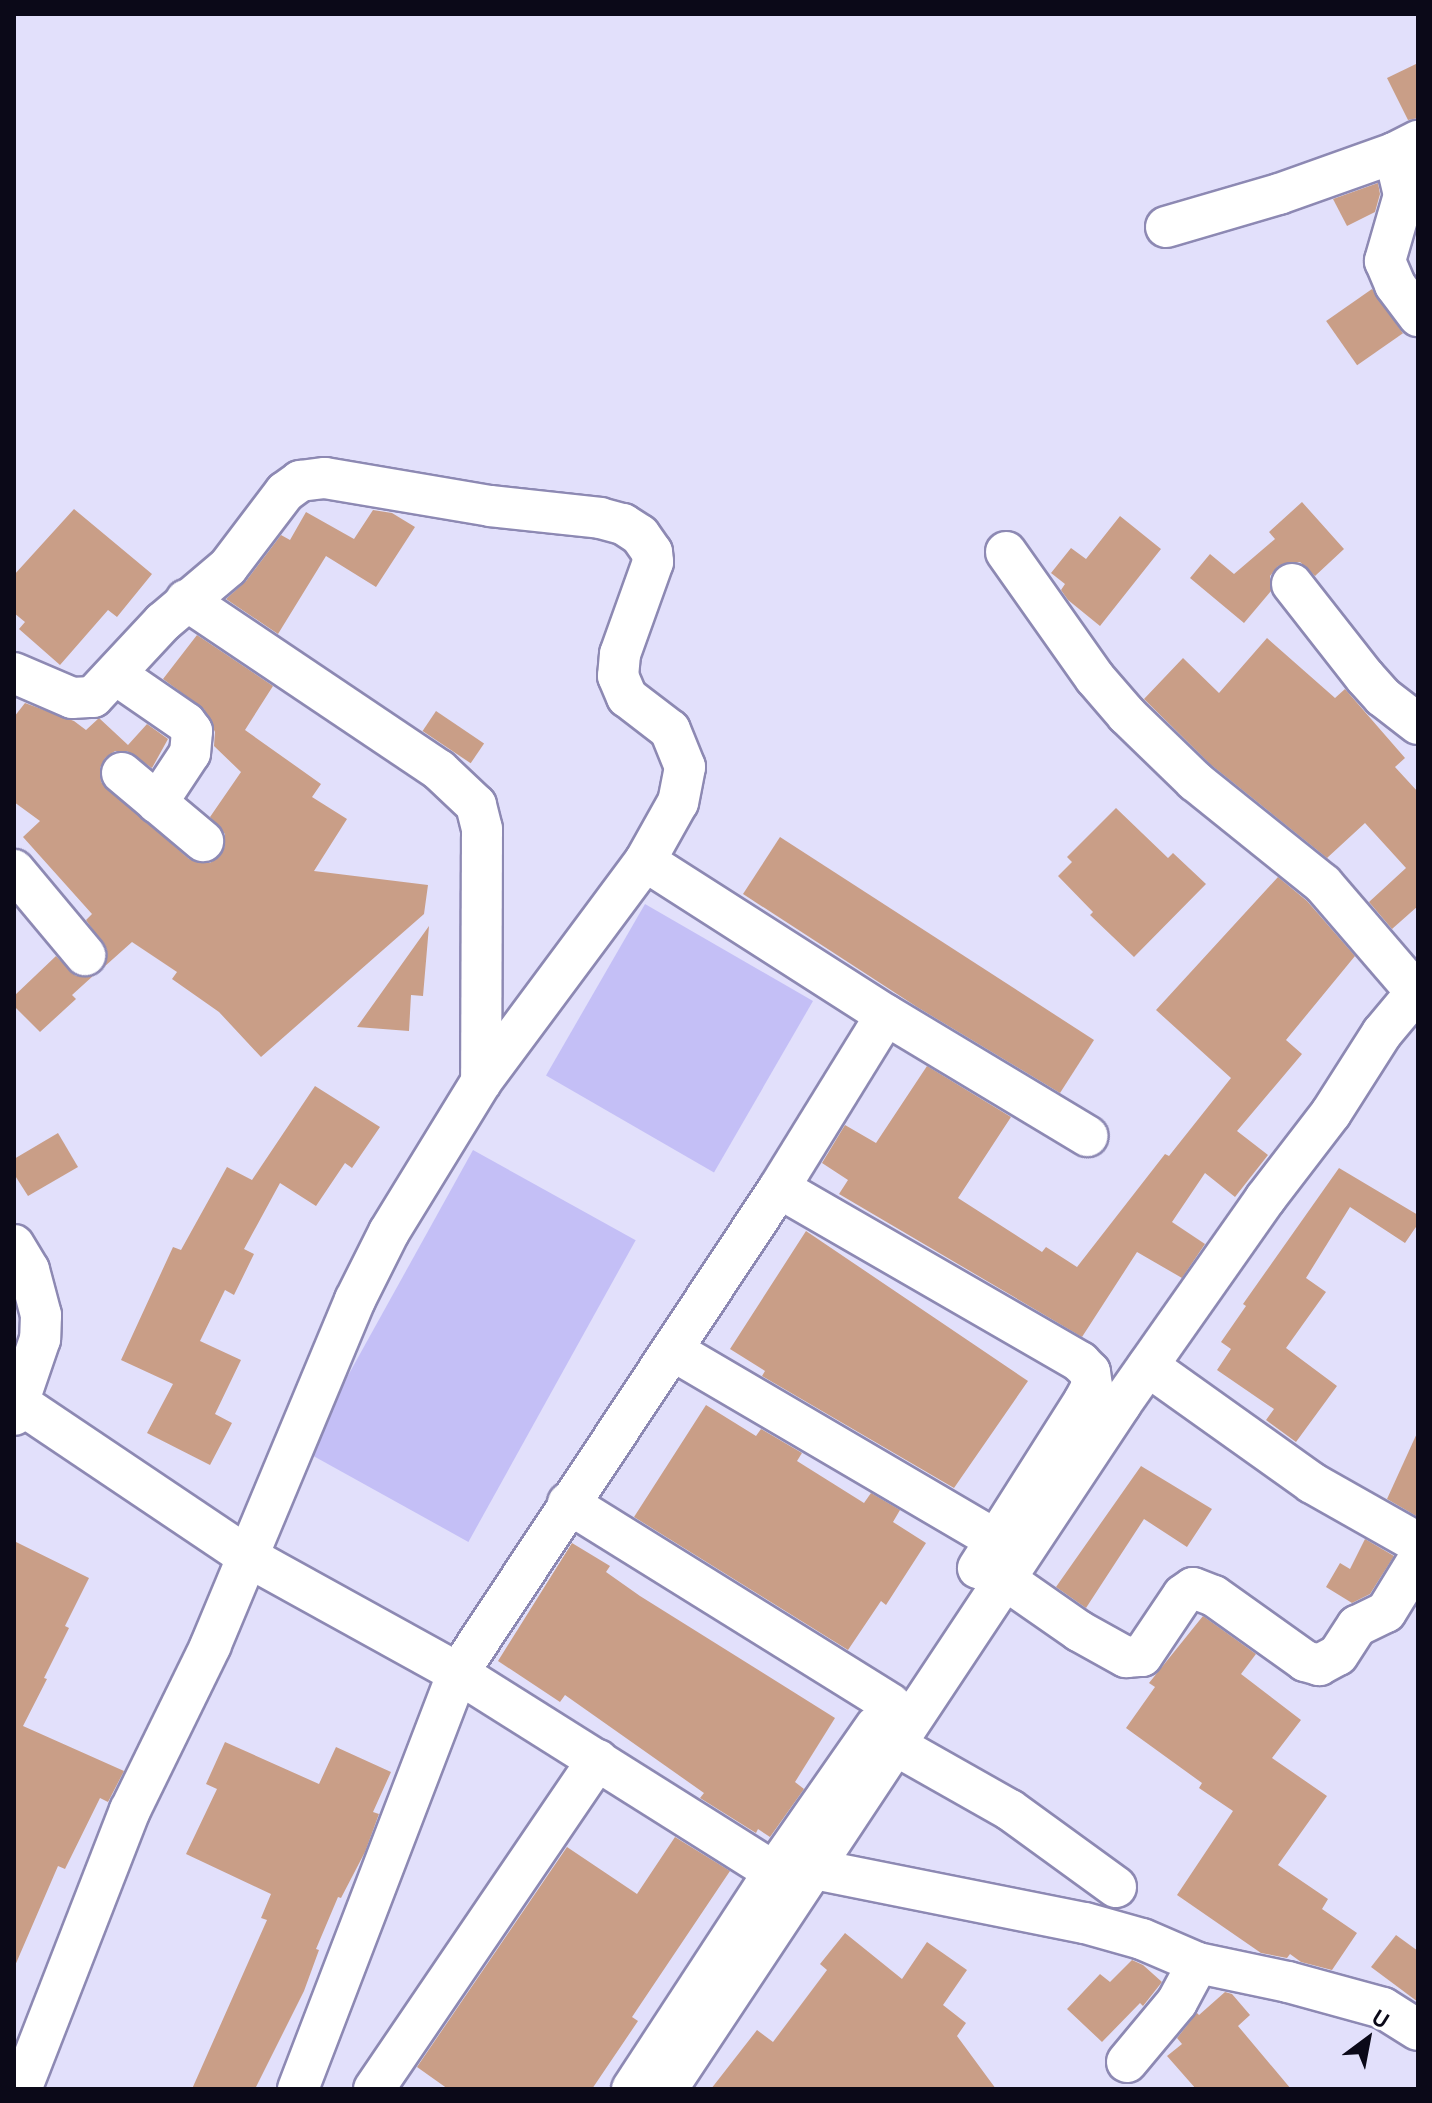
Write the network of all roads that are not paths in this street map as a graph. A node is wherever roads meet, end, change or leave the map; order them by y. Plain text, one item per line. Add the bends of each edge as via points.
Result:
1 (1406, 147) edge
2 (1166, 227) dead end
3 (1418, 316) edge
4 (1006, 552) dead end
5 (1292, 584) dead end
6 (186, 600) junction
7 (14, 673) edge
8 (115, 674) junction
9 (1418, 724) edge
10 (122, 773) dead end
11 (157, 803) junction
12 (203, 841) dead end
13 (645, 861) junction
14 (14, 870) edge
15 (85, 955) dead end
16 (1417, 991) edge
17 (886, 1015) junction
18 (481, 1082) junction
19 (1087, 1136) dead end
20 (779, 1188) junction
21 (14, 1245) edge
22 (672, 1350) junction
23 (1148, 1366) junction
24 (16, 1410) edge
25 (568, 1503) junction
26 (1418, 1543) edge
27 (248, 1557) junction
28 (999, 1559) junction
29 (1418, 1560) edge
30 (458, 1673) junction
31 (891, 1704) junction
32 (895, 1745) junction
33 (598, 1760) junction
34 (814, 1869) junction
35 (774, 1872) junction
36 (1116, 1887) dead end
37 (1198, 1963) junction
38 (1418, 2030) edge
39 (1127, 2062) dead end
40 (21, 2089) edge
41 (298, 2089) edge
42 (374, 2089) edge
43 (632, 2089) edge
44 (667, 2089) edge

1 - 2 street via 1279,194
1 - 3 street via 1404,195 1385,261
4 - 16 street via 1127,715 1195,781 1323,884
5 - 9 street via 1383,697
6 - 8 street
6 - 13 street via 228,567 285,492 311,478 600,518 633,529 647,543 653,562 620,654 618,676 627,697 670,730 685,767 678,802
6 - 18 street via 439,770 476,805 482,829
7 - 8 street via 72,698 93,697
8 - 11 street via 192,731 190,753
10 - 11 street
11 - 12 street
13 - 17 street
13 - 18 street
14 - 15 street
16 - 23 street
17 - 19 street
17 - 20 street
18 - 27 street via 389,1232 355,1300
20 - 22 street
20 - 28 street via 1090,1372 1092,1386
21 - 24 street via 29,1270 41,1315 40,1339
22 - 25 street
22 - 28 street
23 - 26 street via 1312,1483
23 - 28 street
24 - 27 street
25 - 30 street
25 - 31 street
27 - 30 street
27 - 40 street via 130,1810
28 - 29 street via 1079,1631 1126,1657 1142,1656 1193,1588 1214,1596 1305,1661 1319,1665 1338,1655 1357,1626 1386,1612
28 - 31 street
28 - 32 street
30 - 33 street
30 - 41 street
31 - 35 street
32 - 34 street
32 - 36 street via 1010,1810
33 - 35 street
33 - 42 street
34 - 37 street via 1085,1923
34 - 44 street
35 - 43 street
37 - 38 street via 1383,2008
37 - 39 street via 1177,2002

